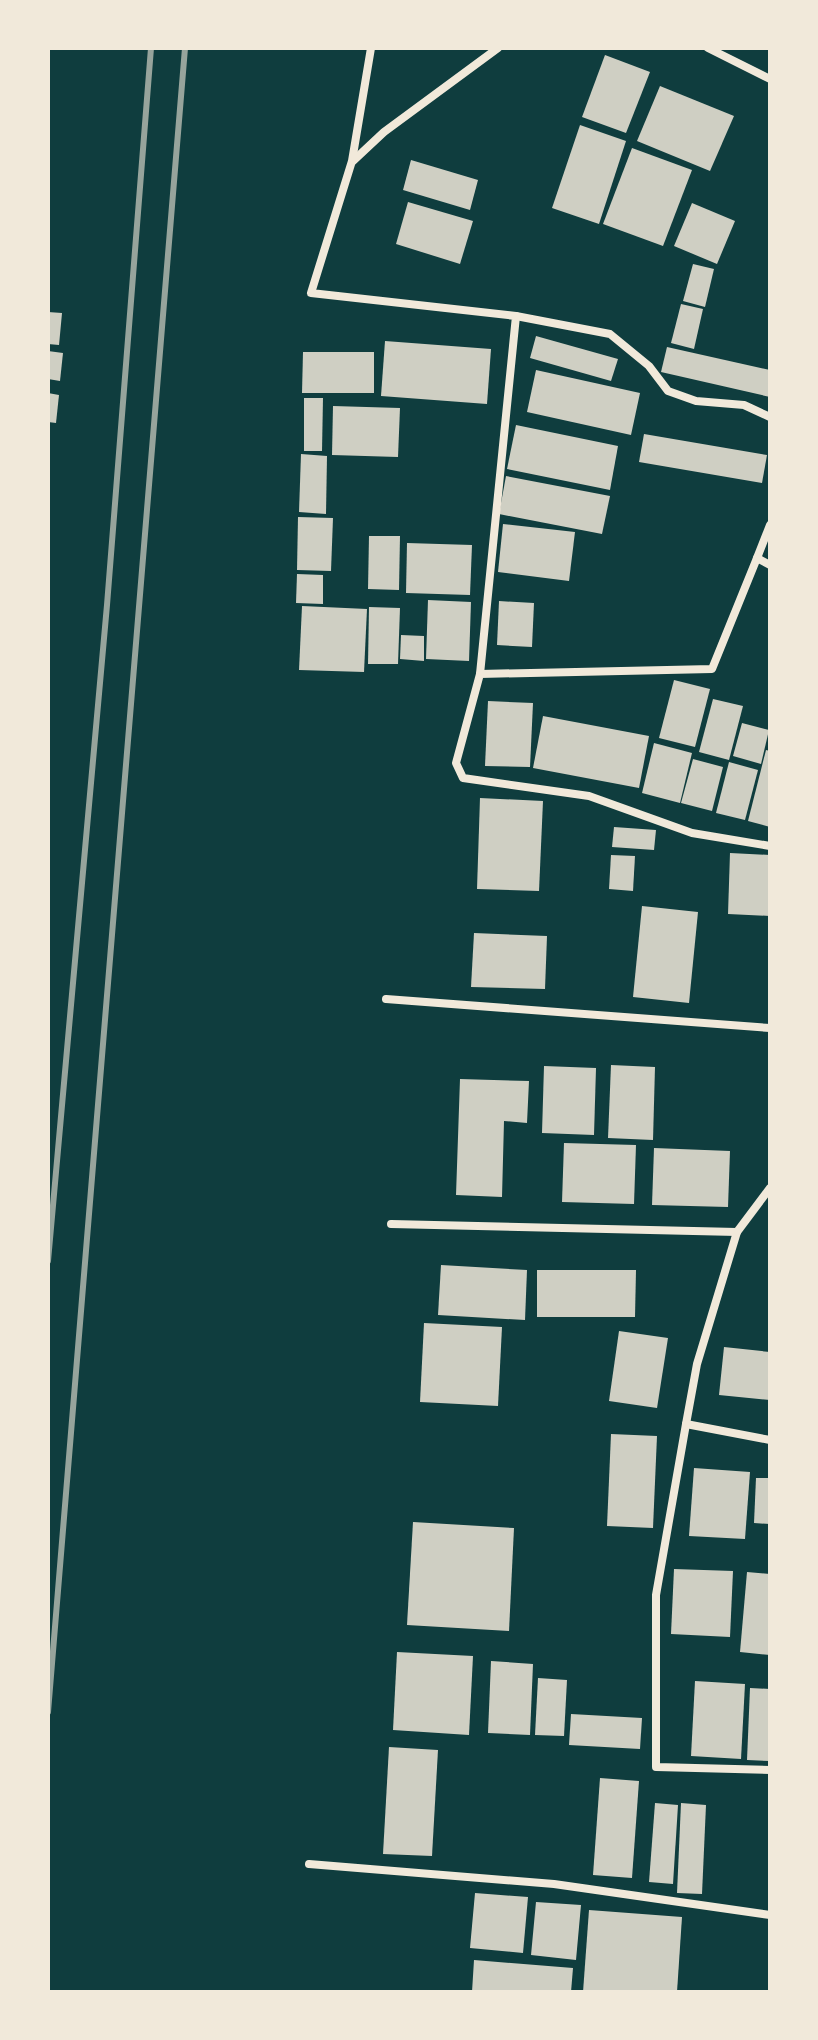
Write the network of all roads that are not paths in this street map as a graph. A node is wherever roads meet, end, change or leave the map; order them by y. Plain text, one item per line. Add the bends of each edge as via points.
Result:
1 (371, 48) edge
2 (498, 48) edge
3 (708, 48) edge
4 (770, 79) edge
5 (352, 161) junction
6 (516, 316) junction
7 (770, 417) edge
8 (770, 525) edge
9 (757, 558) junction
10 (770, 565) edge
11 (480, 674) junction
12 (770, 846) edge
13 (386, 999) dead end
14 (770, 1028) edge
15 (770, 1188) edge
16 (391, 1224) dead end
17 (737, 1232) junction
18 (686, 1424) junction
19 (770, 1440) edge
20 (770, 1770) edge
21 (309, 1864) dead end
22 (770, 1915) edge

1 - 5 street
2 - 5 street
3 - 4 street
5 - 6 street via 311,293
6 - 7 street via 610,334 649,366 668,391 696,401 744,405
6 - 11 street
8 - 9 street
9 - 10 street
9 - 11 street via 712,669
11 - 12 street via 456,763 463,778 589,796 692,833
13 - 14 street
15 - 17 street
16 - 17 street
17 - 18 street via 697,1364
18 - 19 street
18 - 20 street via 656,1595 656,1767
21 - 22 street via 554,1884

